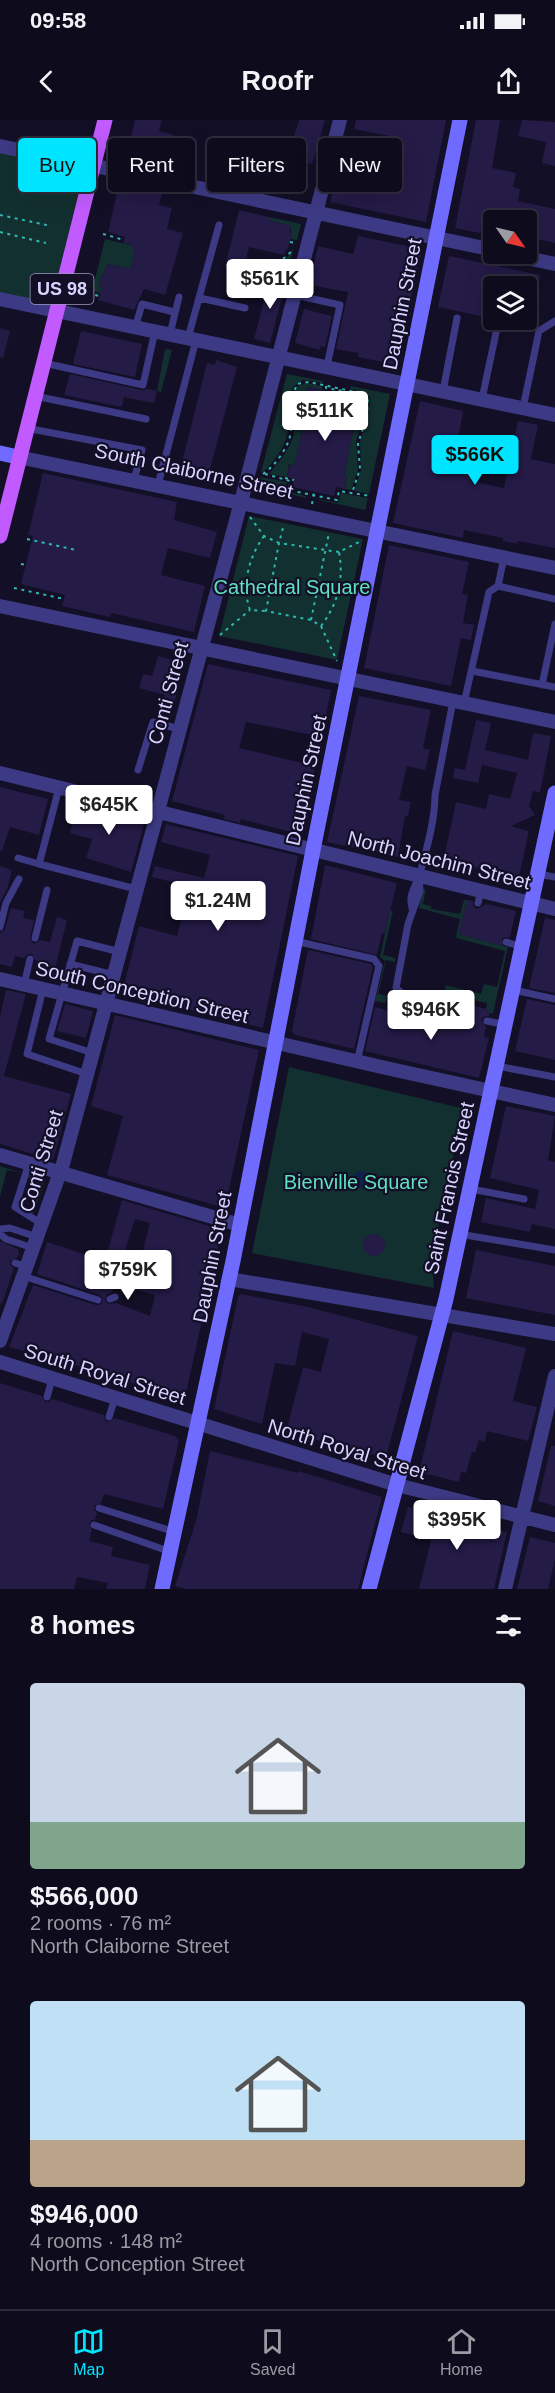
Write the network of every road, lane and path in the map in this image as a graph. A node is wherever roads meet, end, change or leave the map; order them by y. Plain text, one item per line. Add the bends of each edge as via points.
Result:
1 (105, 120) edge
2 (340, 120) edge
3 (460, 120) edge
4 (0, 146) edge
5 (18, 150) edge
6 (96, 154) edge
7 (96, 166) edge
8 (86, 192) edge
9 (316, 212) junction
10 (0, 215) edge
11 (219, 225) dead end
12 (51, 226) dead end
13 (0, 232) edge
14 (103, 234) dead end
15 (436, 238) junction
16 (124, 240) dead end
17 (292, 242) dead end
18 (46, 243) dead end
19 (483, 248) edge
20 (283, 259) dead end
21 (537, 260) edge
22 (555, 264) edge
23 (88, 293) dead end
24 (295, 295) junction
25 (99, 296) dead end
26 (178, 297) dead end
27 (200, 298) junction
28 (0, 299) edge
29 (245, 308) dead end
30 (57, 312) junction
31 (174, 312) junction
32 (457, 318) dead end
33 (555, 321) edge
34 (135, 328) junction
35 (497, 330) edge
36 (155, 331) junction
37 (170, 334) junction
38 (192, 339) junction
39 (279, 356) junction
40 (44, 363) junction
41 (327, 366) junction
42 (407, 384) junction
43 (443, 391) junction
44 (35, 396) junction
45 (292, 397) junction
46 (482, 399) junction
47 (291, 406) junction
48 (523, 408) junction
49 (555, 415) edge
50 (146, 419) dead end
51 (26, 428) junction
52 (0, 453) edge
53 (18, 457) junction
54 (249, 471) junction
55 (267, 475) junction
56 (134, 480) junction
57 (158, 485) junction
58 (352, 493) junction
59 (5, 494) edge
60 (384, 499) junction
61 (244, 507) junction
62 (285, 521) dead end
63 (330, 530) dead end
64 (372, 534) junction
65 (0, 536) edge
66 (264, 536) junction
67 (27, 539) dead end
68 (279, 543) junction
69 (76, 550) dead end
70 (325, 552) junction
71 (339, 552) junction
72 (504, 557) junction
73 (21, 564) dead end
74 (26, 565) dead end
75 (555, 568) edge
76 (498, 586) junction
77 (14, 588) dead end
78 (555, 599) edge
79 (58, 605) dead end
80 (0, 606) edge
81 (250, 610) junction
82 (266, 611) junction
83 (311, 620) junction
84 (555, 624) edge
85 (321, 626) junction
86 (216, 639) dead end
87 (200, 649) junction
88 (339, 665) dead end
89 (472, 671) junction
90 (348, 680) junction
91 (542, 684) junction
92 (555, 687) edge
93 (459, 702) junction
94 (555, 722) edge
95 (179, 729) junction
96 (138, 771) dead end
97 (0, 773) edge
98 (59, 788) junction
99 (555, 793) edge
100 (157, 812) junction
101 (550, 838) edge
102 (313, 849) junction
103 (18, 858) dead end
104 (39, 864) junction
105 (538, 874) junction
106 (419, 876) junction
107 (555, 878) edge
108 (19, 879) dead end
109 (136, 889) junction
110 (47, 890) dead end
111 (531, 903) junction
112 (555, 909) edge
113 (0, 927) edge
114 (35, 938) dead end
115 (295, 941) junction
116 (506, 942) dead end
117 (522, 946) junction
118 (120, 952) junction
119 (30, 959) dead end
120 (70, 964) junction
121 (114, 975) junction
122 (0, 979) edge
123 (24, 985) junction
124 (44, 989) junction
125 (513, 990) junction
126 (62, 993) junction
127 (555, 999) edge
128 (107, 1002) junction
129 (465, 1016) dead end
130 (487, 1022) dead end
131 (506, 1025) junction
132 (275, 1043) junction
133 (93, 1053) junction
134 (357, 1062) junction
135 (497, 1066) junction
136 (87, 1074) junction
137 (555, 1077) edge
138 (492, 1092) junction
139 (555, 1105) edge
140 (0, 1155) edge
141 (29, 1163) junction
142 (60, 1173) junction
143 (469, 1188) junction
144 (524, 1199) dead end
145 (42, 1224) junction
146 (240, 1225) junction
147 (0, 1229) edge
148 (0, 1234) edge
149 (459, 1234) junction
150 (35, 1243) junction
151 (555, 1250) edge
152 (22, 1269) junction
153 (229, 1279) junction
154 (98, 1300) dead end
155 (441, 1316) junction
156 (555, 1334) edge
157 (0, 1341) edge
158 (0, 1362) edge
159 (555, 1376) edge
160 (52, 1378) junction
161 (47, 1397) dead end
162 (115, 1398) junction
163 (109, 1417) dead end
164 (198, 1424) junction
165 (397, 1485) junction
166 (99, 1508) dead end
167 (522, 1517) junction
168 (94, 1525) dead end
169 (555, 1525) edge
170 (175, 1532) junction
171 (171, 1552) junction
172 (162, 1589) edge
173 (369, 1589) edge
174 (505, 1589) edge

1 - 6 main road, US 98
2 - 9 street, Conti Street
3 - 15 street, Dauphin Street
4 - 5 street
7 - 9 street
8 - 30 main road, US 98
9 - 15 street
9 - 24 street, Conti Street
10 - 12 path
11 - 27 lane
13 - 18 path
14 - 16 path
15 - 19 street
15 - 42 street, Dauphin Street
17 - 20 path via 292,252
21 - 22 street
23 - 25 path
24 - 39 street, Conti Street
24 - 41 lane via 340,305
26 - 31 lane
27 - 29 lane
27 - 38 lane
28 - 30 street
30 - 34 street
30 - 40 main road, US 98
31 - 34 lane via 142,304
31 - 37 lane
32 - 43 lane
33 - 48 lane via 539,331
34 - 36 street
35 - 46 lane
36 - 37 street
36 - 40 lane via 143,385
37 - 38 street
38 - 39 street
38 - 57 lane
39 - 41 street
39 - 54 street, Conti Street
40 - 44 main road, US 98
41 - 42 street
42 - 43 street
42 - 60 street, Dauphin Street
43 - 46 street
44 - 50 lane
44 - 51 main road, US 98
45 - 47 path via 287,401
45 - 47 path via 296,403
45 - 58 path via 294,387 309,382 365,394 368,415 358,444 360,469
46 - 48 street
47 - 55 path via 289,440
48 - 49 street
51 - 53 main road, US 98
51 - 56 lane via 142,450
52 - 53 street, South Claiborne Street
53 - 56 street, South Claiborne Street
53 - 59 main road, US 98
54 - 55 path
54 - 61 street, Conti Street
55 - 58 path via 292,481 288,490 337,500 337,491
56 - 57 street, South Claiborne Street
57 - 61 street, South Claiborne Street
58 - 60 path
59 - 65 main road, US 98
60 - 64 street, Dauphin Street
61 - 64 street, South Claiborne Street
61 - 66 path
61 - 87 street, Conti Street
62 - 68 path
63 - 70 path
64 - 71 path
64 - 72 street, South Claiborne Street
64 - 90 street, Dauphin Street
66 - 68 path
66 - 81 path via 249,567 246,595
67 - 69 path
68 - 70 path
68 - 82 path
70 - 71 path
70 - 83 path
71 - 85 path via 337,598
72 - 75 street, South Claiborne Street
72 - 76 lane
73 - 74 path
76 - 78 lane
76 - 89 lane via 489,592
77 - 79 path via 62,599
80 - 87 street
81 - 82 path
81 - 86 path
82 - 83 path
83 - 85 path
84 - 91 lane
85 - 88 path
87 - 90 street
87 - 95 street, Conti Street
89 - 91 lane
89 - 93 lane
90 - 93 street
90 - 102 street, Dauphin Street
91 - 92 lane
93 - 94 street
93 - 106 lane
95 - 96 lane via 153,722
95 - 100 street, Conti Street
97 - 98 street, North Joachim Street
98 - 100 street, North Joachim Street
98 - 104 lane
99 - 101 street, Saint Francis Street
100 - 102 street, North Joachim Street
100 - 109 street, Conti Street
101 - 105 street, Saint Francis Street
102 - 106 street, North Joachim Street
102 - 115 street, Dauphin Street
103 - 104 lane
104 - 109 lane
105 - 107 lane
105 - 111 street, Saint Francis Street
106 - 111 street, North Joachim Street via 480,897
106 - 129 lane via 420,891 401,952 396,988
108 - 113 lane via 6,903
109 - 118 street, Conti Street
110 - 114 lane
111 - 112 street, North Joachim Street
111 - 117 street, Saint Francis Street
115 - 132 street, Dauphin Street
115 - 134 lane via 374,959 380,966
116 - 117 lane
117 - 125 street, Saint Francis Street
118 - 120 lane via 77,941
118 - 121 street, Conti Street
119 - 123 lane
120 - 121 lane
120 - 126 lane
121 - 128 street, Conti Street
122 - 123 street, South Conception Street
123 - 124 street, South Conception Street
124 - 126 street, South Conception Street
124 - 136 lane via 27,1054
125 - 127 lane
125 - 131 street, Saint Francis Street
126 - 128 street, South Conception Street
126 - 133 lane via 49,1039
128 - 132 street, South Conception Street
128 - 133 street, Conti Street
130 - 131 lane
131 - 135 street, Saint Francis Street
132 - 134 street, South Conception Street
132 - 146 street, Dauphin Street
133 - 136 street, Conti Street
134 - 138 street, South Conception Street
135 - 137 lane
135 - 138 street, Saint Francis Street
136 - 142 street, Conti Street
138 - 139 street, South Conception Street
138 - 143 street, Saint Francis Street
140 - 141 street
141 - 142 street
141 - 145 lane via 15,1207
142 - 145 street, Conti Street
142 - 146 street
143 - 144 lane
143 - 149 street, Saint Francis Street
145 - 150 street, Conti Street
146 - 153 street, Dauphin Street
147 - 150 lane via 10,1228
148 - 150 lane via 6,1239
149 - 151 lane
149 - 155 street, Saint Francis Street
150 - 152 street, Conti Street
152 - 154 lane
152 - 157 street, Conti Street
153 - 155 street
153 - 164 street, Dauphin Street
155 - 156 street
155 - 165 street, Saint Francis Street
158 - 160 street, South Royal Street
159 - 167 street
160 - 161 lane
160 - 162 street, South Royal Street
162 - 163 lane
162 - 164 street, South Royal Street
164 - 165 street, North Royal Street
164 - 170 street, Dauphin Street
165 - 167 street, North Royal Street
165 - 173 street, Saint Francis Street
166 - 170 lane
167 - 169 street, North Royal Street
167 - 174 street
168 - 171 lane
170 - 171 street, Dauphin Street
171 - 172 street, Dauphin Street

